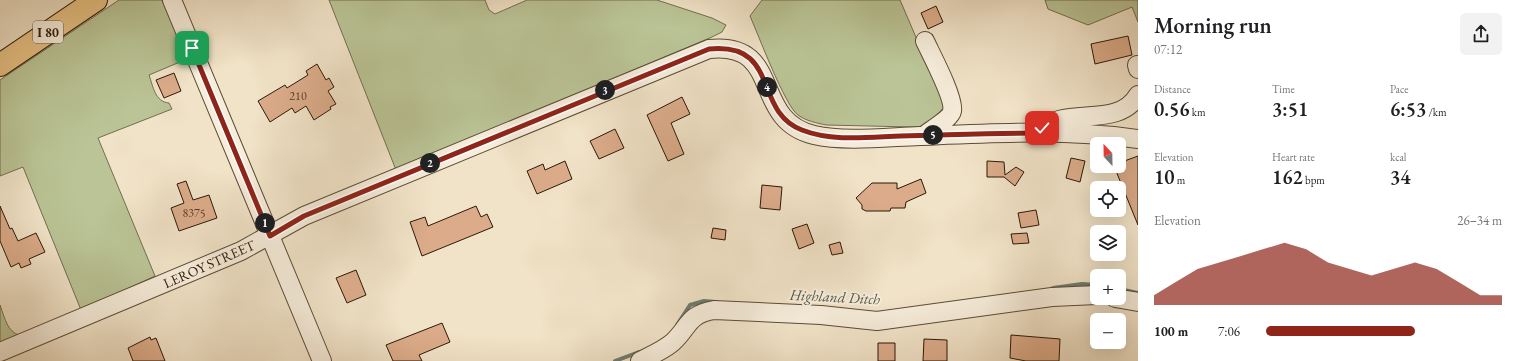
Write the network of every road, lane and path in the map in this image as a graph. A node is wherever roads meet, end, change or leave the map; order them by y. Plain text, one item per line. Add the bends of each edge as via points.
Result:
1 (96, 0) edge
2 (172, 0) edge
3 (925, 42) dead end
4 (0, 64) edge
5 (1138, 95) edge
6 (1038, 133) junction
7 (925, 135) junction
8 (1138, 139) edge
9 (270, 236) junction
10 (1090, 295) edge
11 (1126, 300) edge
12 (1138, 302) edge
13 (7, 354) edge
14 (322, 361) edge
15 (640, 361) edge

1 - 4 highway, I 80
2 - 9 street
3 - 7 street via 946,85 952,110 949,116
5 - 6 street via 1120,110 1109,114 1052,121 1045,124
6 - 7 street, LEROY STREET
6 - 8 street, LEROY STREET via 1090,133
7 - 9 street, LEROY STREET via 830,137 800,130 781,114 754,60 734,48 709,49 304,216
9 - 13 street, LEROY STREET
9 - 14 street
10 - 15 street via 1052,297 877,321 821,315 714,310 698,314 672,342
11 - 12 street

